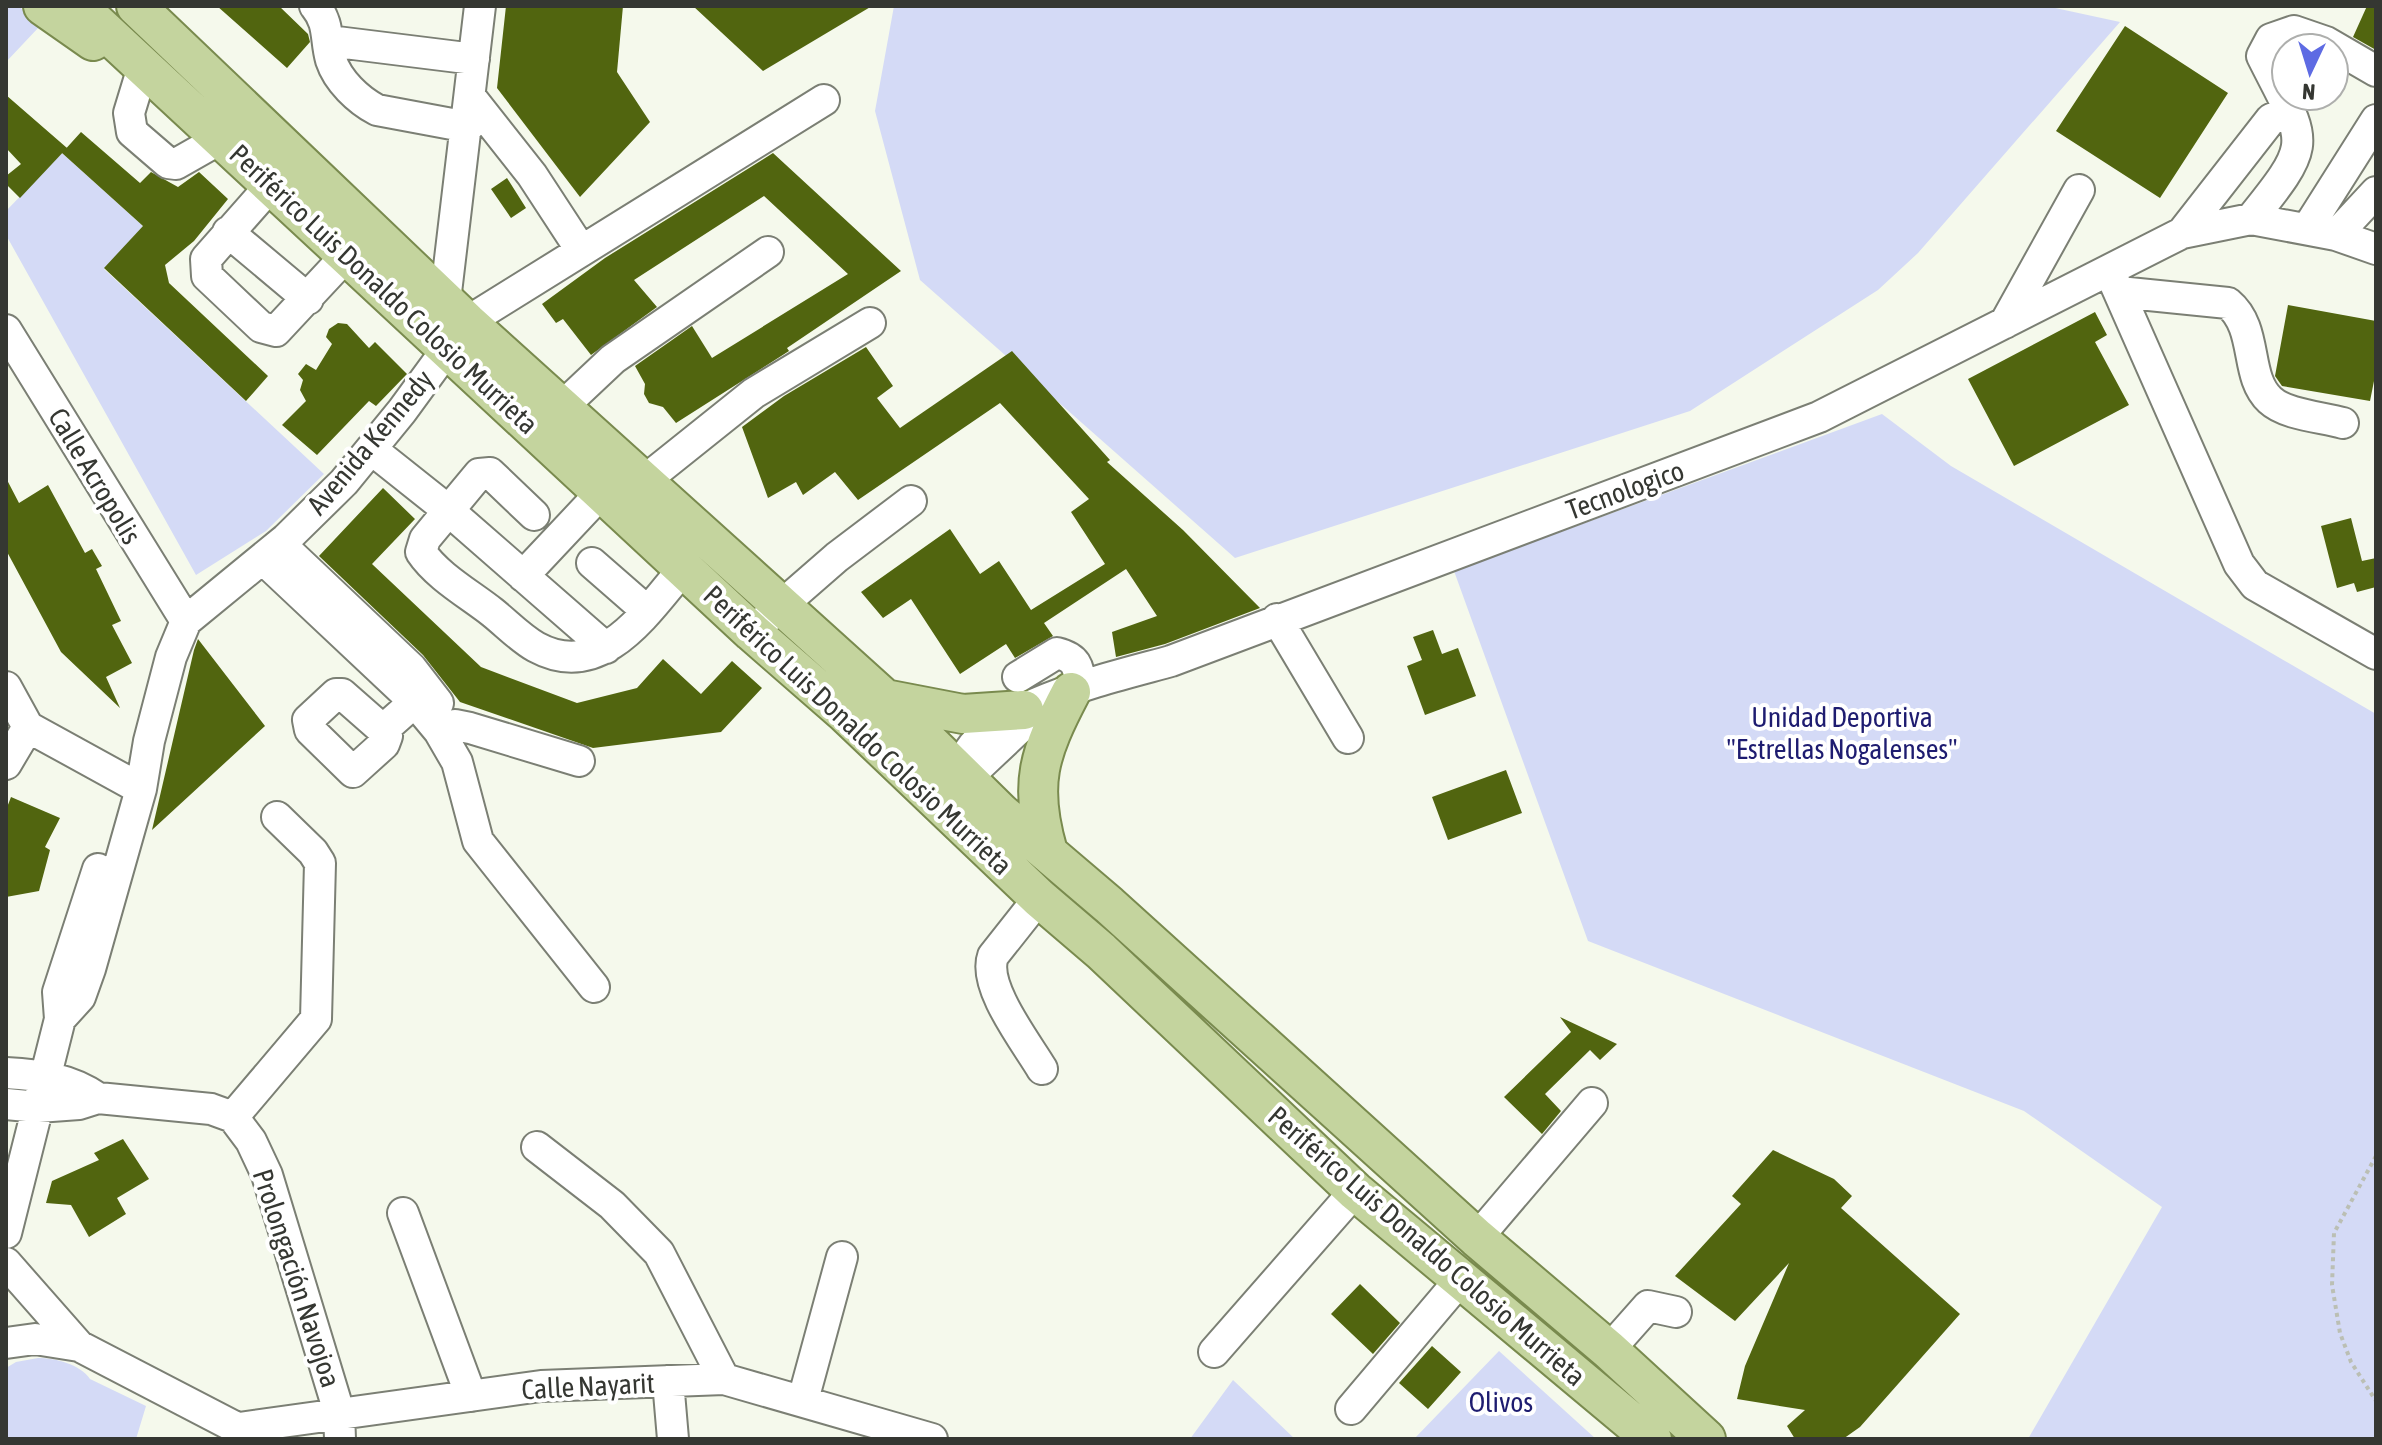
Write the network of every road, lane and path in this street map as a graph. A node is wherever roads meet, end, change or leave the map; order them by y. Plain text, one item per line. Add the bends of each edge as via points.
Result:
1 (43, 6) edge
2 (78, 6) edge
3 (136, 6) edge
4 (162, 6) edge
5 (315, 6) edge
6 (478, 6) edge
7 (329, 41) junction
8 (2270, 41) edge
9 (2350, 56) edge
10 (474, 59) junction
11 (137, 62) junction
12 (2376, 71) edge
13 (206, 72) junction
14 (2270, 73) edge
15 (824, 100) dead end
16 (2289, 112) joint
17 (470, 113) junction
18 (2376, 120) edge
19 (220, 139) junction
20 (296, 158) junction
21 (270, 185) junction
22 (2079, 190) dead end
23 (2376, 192) edge
24 (2251, 219) junction
25 (228, 232) junction
26 (2322, 232) junction
27 (2182, 233) junction
28 (2376, 249) edge
29 (581, 250) junction
30 (768, 252) dead end
31 (346, 256) junction
32 (2114, 281) junction
33 (308, 299) junction
34 (453, 323) junction
35 (870, 323) dead end
36 (2005, 323) junction
37 (6, 330) edge
38 (562, 407) junction
39 (2343, 423) dead end
40 (371, 449) junction
41 (625, 479) junction
42 (911, 501) dead end
43 (449, 511) junction
44 (534, 515) dead end
45 (272, 551) junction
46 (592, 563) dead end
47 (684, 568) junction
48 (523, 576) junction
49 (781, 605) junction
50 (647, 611) junction
51 (1277, 619) junction
52 (186, 621) junction
53 (752, 632) junction
54 (606, 648) junction
55 (2376, 654) edge
56 (1049, 693) junction
57 (421, 695) junction
58 (885, 699) junction
59 (15, 711) edge
60 (846, 714) junction
61 (447, 728) junction
62 (383, 730) dead end
63 (1348, 738) dead end
64 (579, 761) dead end
65 (6, 764) edge
66 (961, 771) junction
67 (134, 786) junction
68 (277, 817) dead end
69 (1048, 852) junction
70 (1026, 887) junction
71 (594, 987) dead end
72 (1042, 1069) dead end
73 (6, 1073) edge
74 (45, 1075) junction
75 (98, 1098) junction
76 (1592, 1103) dead end
77 (6, 1104) edge
78 (38, 1107) junction
79 (233, 1117) junction
80 (537, 1147) dead end
81 (2376, 1156) edge
82 (1355, 1191) junction
83 (403, 1213) dead end
84 (6, 1233) edge
85 (1477, 1238) junction
86 (842, 1257) dead end
87 (6, 1263) edge
88 (1460, 1280) junction
89 (1676, 1312) dead end
90 (6, 1343) edge
91 (79, 1346) junction
92 (1609, 1350) junction
93 (1214, 1352) dead end
94 (724, 1379) junction
95 (668, 1381) junction
96 (471, 1396) junction
97 (803, 1400) junction
98 (2376, 1401) edge
99 (1351, 1409) dead end
100 (340, 1425) edge
101 (248, 1434) edge
102 (673, 1439) edge
103 (932, 1439) edge
104 (1652, 1439) edge
105 (1706, 1439) edge
106 (2331, 1439) edge
107 (2350, 1439) edge

1 - 11 main road via 95,42
2 - 11 main road, Periférico Luis Donaldo Colosio Murrieta
3 - 13 main road, Periférico Luis Donaldo Colosio Murrieta
4 - 13 main road
5 - 7 street via 325,20
6 - 10 street
7 - 10 street
7 - 17 street via 332,63 353,94 377,110
8 - 14 street via 2262,56
9 - 12 street
10 - 17 street
11 - 19 main road, Periférico Luis Donaldo Colosio Murrieta
11 - 19 street via 129,113 132,132 176,164
13 - 20 main road, Periférico Luis Donaldo Colosio Murrieta
15 - 29 street, Avenida Kennedy
16 - 24 street via 2300,146 2289,172
16 - 27 street, Tecnologico via 2271,119
17 - 29 street via 532,175
17 - 34 street
18 - 26 street
19 - 21 main road, Periférico Luis Donaldo Colosio Murrieta
20 - 21 street
20 - 34 main road, Periférico Luis Donaldo Colosio Murrieta
21 - 25 street
21 - 31 main road, Periférico Luis Donaldo Colosio Murrieta
22 - 36 street
23 - 26 street
24 - 26 street, Tecnologico
24 - 27 street, Tecnologico
25 - 33 street
25 - 33 street via 206,259 204,270 261,327 281,329
26 - 28 street, Tecnologico
27 - 32 street, Tecnologico
29 - 34 street, Avenida Kennedy
30 - 38 street via 613,359
31 - 33 street
31 - 34 main road, Periférico Luis Donaldo Colosio Murrieta
32 - 36 street, Tecnologico
32 - 39 street via 2228,303 2245,324 2261,389 2271,401
32 - 55 street via 2239,564 2255,585
34 - 38 main road, Periférico Luis Donaldo Colosio Murrieta
34 - 40 street, Avenida Kennedy via 402,411
34 - 41 main road, Periférico Luis Donaldo Colosio Murrieta
35 - 41 street
36 - 51 street, Tecnologico via 1819,417
37 - 52 street, Calle Acropolis
38 - 41 main road, Periférico Luis Donaldo Colosio Murrieta
40 - 43 street
40 - 45 street, Avenida Kennedy
41 - 47 main road, Periférico Luis Donaldo Colosio Murrieta
41 - 48 street
41 - 49 main road, Periférico Luis Donaldo Colosio Murrieta
42 - 49 street
43 - 44 street via 474,477 490,473
43 - 48 street
43 - 54 street via 425,539 421,552 426,560 536,647 560,655
45 - 52 street, Avenida Kennedy
45 - 57 street via 401,659
46 - 50 street
47 - 50 street
47 - 53 main road, Periférico Luis Donaldo Colosio Murrieta
48 - 54 street
49 - 53 street
49 - 58 main road, Periférico Luis Donaldo Colosio Murrieta
50 - 54 street via 630,633
51 - 56 street, Tecnologico via 1171,661
51 - 63 street
52 - 67 street, Avenida Kennedy
53 - 60 main road, Periférico Luis Donaldo Colosio Murrieta
56 - 58 main road via 953,713
56 - 66 street, Tecnologico via 978,767
56 - 69 main road via 1052,729 1039,766 1037,816
57 - 61 street
57 - 62 street
58 - 66 main road, Periférico Luis Donaldo Colosio Murrieta
59 - 65 street
59 - 67 street
60 - 66 main road via 875,719 925,757
60 - 70 main road, Periférico Luis Donaldo Colosio Murrieta
61 - 64 street
61 - 71 street via 460,748 457,762 478,841
66 - 69 main road, Periférico Luis Donaldo Colosio Murrieta
66 - 70 main road
67 - 74 street, Avenida Kennedy via 58,992 60,1019
68 - 79 street via 320,863 318,1008 311,1027
69 - 85 main road, Periférico Luis Donaldo Colosio Murrieta
70 - 72 street via 989,966 997,993
70 - 82 main road, Periférico Luis Donaldo Colosio Murrieta via 1111,960
73 - 74 street
74 - 75 street via 81,1086
74 - 78 street, Avenida Kennedy
75 - 78 street
75 - 79 street via 211,1109
76 - 85 street
77 - 78 street
78 - 84 street, Avenida Kennedy
79 - 100 street, Prolongación Navojoa via 267,1175
80 - 94 street via 612,1205 659,1253
81 - 98 path via 2334,1233 2332,1285 2340,1333
82 - 88 main road, Periférico Luis Donaldo Colosio Murrieta
82 - 93 street
83 - 96 street
85 - 92 main road, Periférico Luis Donaldo Colosio Murrieta
86 - 97 street
87 - 91 street
88 - 99 street
88 - 104 main road, Periférico Luis Donaldo Colosio Murrieta
89 - 92 street via 1648,1306
90 - 91 street via 35,1339
91 - 101 street
92 - 105 main road, Periférico Luis Donaldo Colosio Murrieta
94 - 95 street, Calle Nayarit
94 - 97 street, Calle Nayarit
95 - 96 street, Calle Nayarit via 541,1386
95 - 102 street
96 - 100 street, Calle Nayarit
97 - 103 street, Calle Nayarit
100 - 101 street, Calle Nayarit
106 - 107 path

